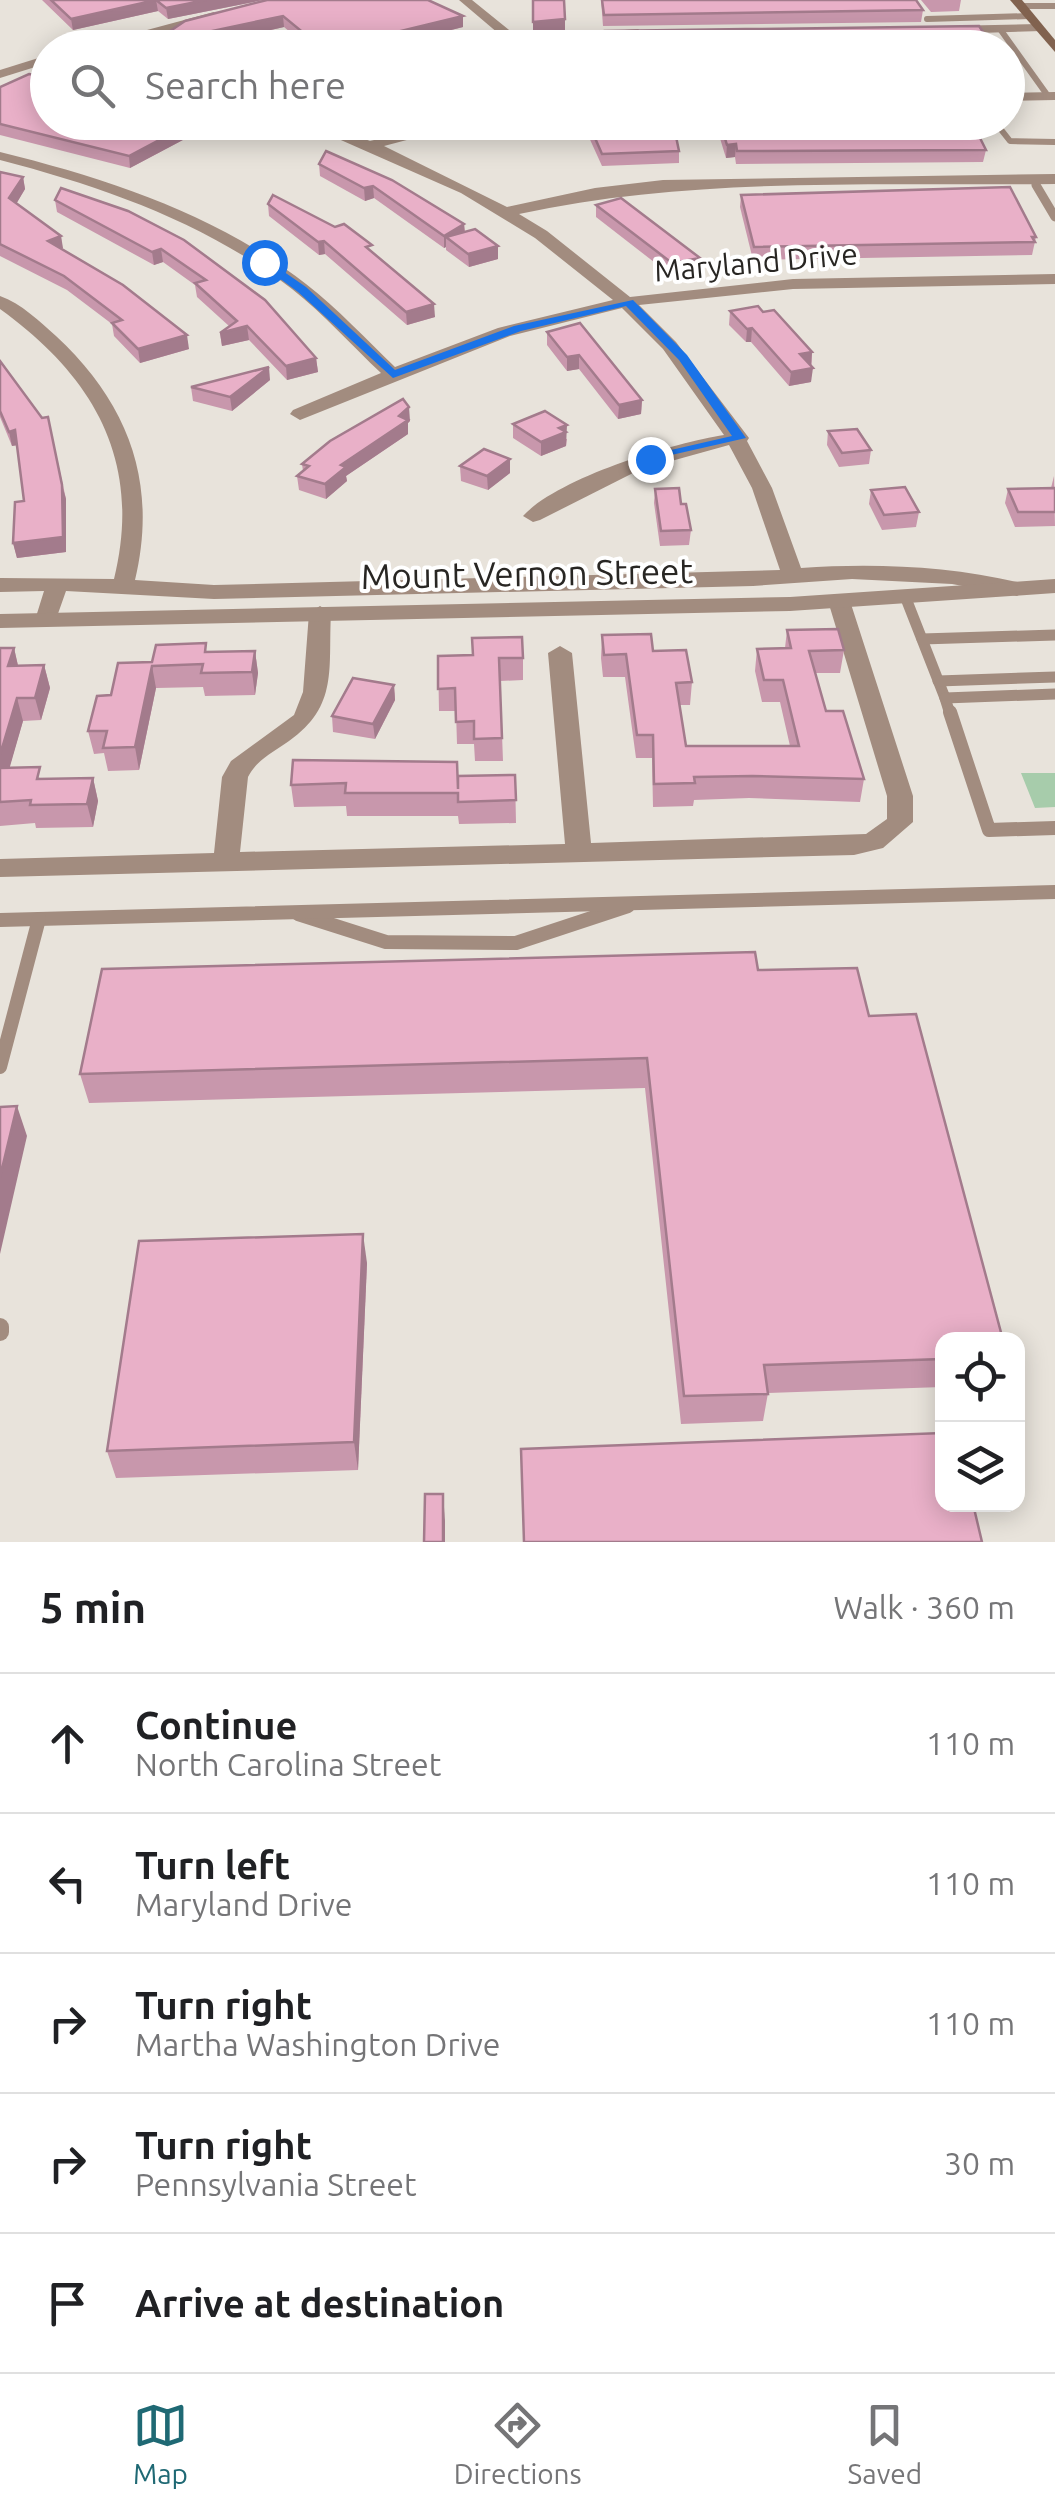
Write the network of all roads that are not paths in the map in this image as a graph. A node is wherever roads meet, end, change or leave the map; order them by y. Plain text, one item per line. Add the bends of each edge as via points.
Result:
1 (465, 0) edge
2 (1055, 6) edge
3 (921, 10) edge
4 (238, 11) edge
5 (1028, 15) edge
6 (1055, 25) edge
7 (927, 26) junction
8 (1000, 29) joint
9 (160, 30) edge
10 (502, 30) edge
11 (1055, 48) edge
12 (0, 59) edge
13 (30, 61) edge
14 (1025, 64) edge
15 (30, 66) edge
16 (1028, 68) joint
17 (0, 74) edge
18 (1052, 96) edge
19 (1025, 97) edge
20 (356, 140) edge
21 (391, 140) edge
22 (1009, 140) edge
23 (1055, 142) edge
24 (370, 145) junction
25 (0, 156) edge
26 (1032, 179) junction
27 (1055, 179) edge
28 (1042, 196) junction
29 (1055, 196) edge
30 (507, 212) junction
31 (1055, 217) edge
32 (1055, 279) edge
33 (0, 301) edge
34 (629, 302) junction
35 (393, 375) junction
36 (300, 414) dead end
37 (740, 438) junction
38 (533, 516) dead end
39 (791, 572) junction
40 (57, 584) junction
41 (0, 585) edge
42 (122, 586) junction
43 (1055, 586) edge
44 (1017, 589) junction
45 (905, 596) junction
46 (838, 601) junction
47 (320, 613) junction
48 (46, 620) junction
49 (0, 621) edge
50 (1055, 635) edge
51 (922, 638) junction
52 (560, 653) dead end
53 (1055, 677) edge
54 (938, 680) junction
55 (1055, 694) edge
56 (945, 698) junction
57 (1055, 828) edge
58 (579, 853) junction
59 (226, 862) junction
60 (0, 868) edge
61 (1055, 892) edge
62 (642, 901) junction
63 (286, 910) junction
64 (39, 918) junction
65 (0, 920) edge
66 (0, 1067) edge

1 - 10 street
2 - 5 lane
3 - 7 lane
4 - 9 street
5 - 6 street
5 - 7 lane
5 - 8 street
5 - 11 main road
7 - 8 street
12 - 13 street
14 - 16 lane
15 - 17 street
16 - 18 lane
18 - 19 street
20 - 24 street
21 - 24 street
22 - 23 lane
24 - 30 street
25 - 35 street via 135,196 238,245 302,289
26 - 27 street
26 - 28 lane
26 - 30 street via 662,185
28 - 29 lane
28 - 31 lane
30 - 34 street
32 - 34 street, Maryland Drive via 793,284
33 - 42 street via 68,356 117,428 135,509
34 - 35 street, Maryland Drive via 518,328
34 - 37 street via 683,357
35 - 36 street, Maryland Drive
37 - 38 street via 650,459
37 - 39 street via 773,510
39 - 42 street via 246,592
39 - 44 street via 957,576
40 - 41 street
40 - 42 street
40 - 48 street
43 - 44 street, Mount Vernon Street
44 - 45 street, Mount Vernon Street
45 - 46 street, Mount Vernon Street
45 - 51 lane
46 - 47 street, Mount Vernon Street
46 - 58 street via 900,796 900,822 890,833 854,846
47 - 48 street, Mount Vernon Street
47 - 59 street via 315,692 304,718 242,760
48 - 49 street, Mount Vernon Street
50 - 51 lane
51 - 54 lane
52 - 58 street
53 - 54 lane
54 - 56 lane
55 - 56 lane
56 - 57 lane via 989,830
58 - 59 street
59 - 60 street
61 - 62 lane
62 - 63 lane
62 - 63 lane via 516,942 386,942
63 - 64 lane
64 - 65 lane
64 - 66 lane

